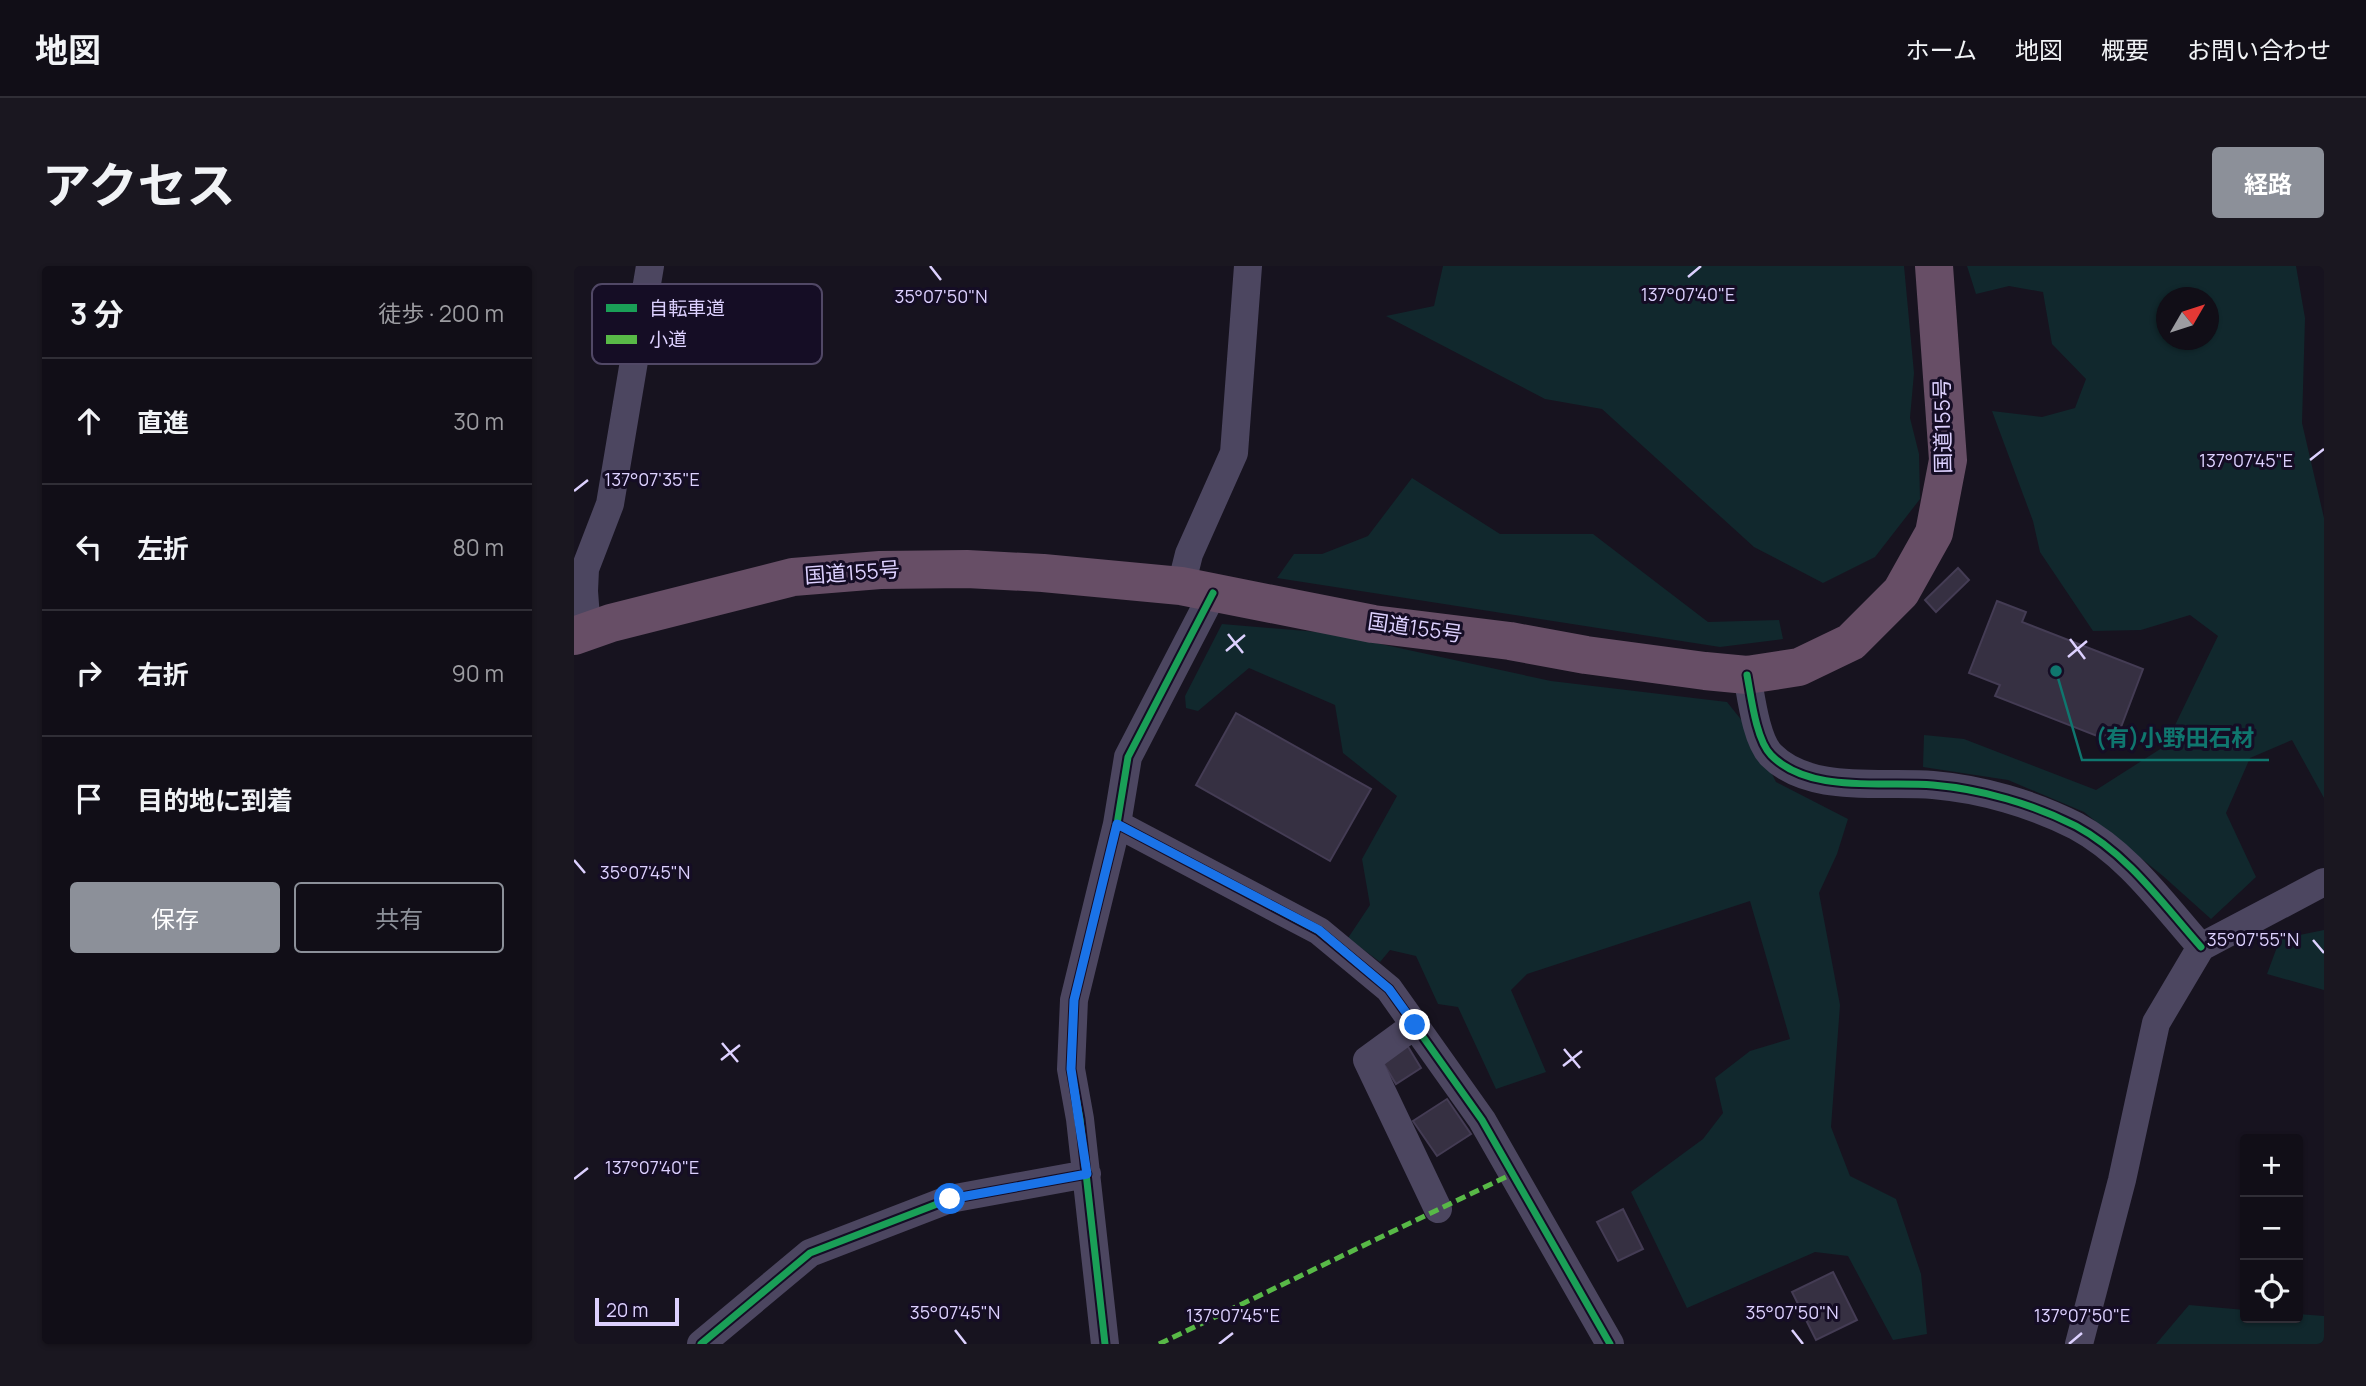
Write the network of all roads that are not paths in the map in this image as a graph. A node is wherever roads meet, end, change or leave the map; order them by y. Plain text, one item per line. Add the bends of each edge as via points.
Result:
1 (650, 266) edge
2 (1248, 266) edge
3 (1934, 266) edge
4 (647, 284) edge
5 (634, 364) edge
6 (1197, 589) junction
7 (580, 634) edge
8 (1747, 675) junction
9 (1117, 824) junction
10 (2324, 882) edge
11 (2201, 947) junction
12 (1415, 1025) junction
13 (1087, 1174) junction
14 (1438, 1209) dead end
15 (701, 1344) edge
16 (1105, 1344) edge
17 (1610, 1344) edge
18 (2079, 1344) edge

1 - 4 street
2 - 6 street via 1234,453 1189,554
3 - 8 highway, 国道155号 via 1948,460 1934,533 1901,592 1851,642 1798,667
5 - 7 street via 610,504 585,569
6 - 7 highway, 国道155号 via 993,570 880,570 793,577
6 - 8 highway, 国道155号 via 1373,624
6 - 9 street via 1128,757
8 - 11 street via 1755,719 1768,753 1790,772 1819,781 1935,785 1968,791 2017,803 2076,826 2142,877
9 - 12 street via 1319,930 1389,989
9 - 13 street via 1074,1000 1071,1069
10 - 11 street
11 - 18 street via 2155,1023 2122,1180
12 - 14 street via 1367,1060
12 - 17 street via 1482,1120
13 - 15 street via 950,1199 810,1253
13 - 16 street

